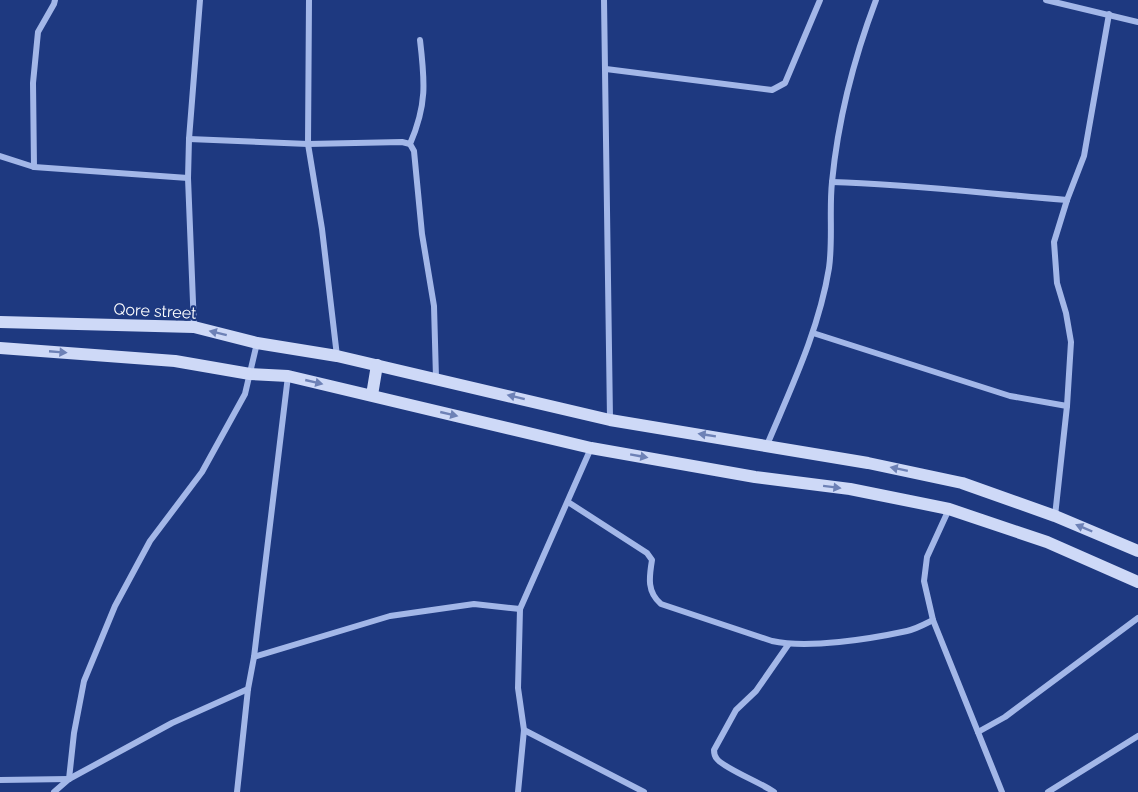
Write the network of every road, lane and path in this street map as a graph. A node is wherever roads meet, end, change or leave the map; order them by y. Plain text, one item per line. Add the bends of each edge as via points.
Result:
1 (55, 0) edge
2 (200, 0) edge
3 (309, 0) edge
4 (604, 0) edge
5 (820, 0) edge
6 (876, 0) edge
7 (1046, 0) edge
8 (1109, 14) junction
9 (1138, 22) edge
10 (420, 40) dead end
11 (606, 69) junction
12 (189, 139) junction
13 (308, 144) junction
14 (410, 144) junction
15 (0, 156) edge
16 (34, 167) junction
17 (188, 178) junction
18 (832, 182) junction
19 (1067, 200) junction
20 (0, 322) edge
21 (194, 327) junction
22 (813, 333) junction
23 (256, 343) junction
24 (0, 348) edge
25 (337, 356) junction
26 (377, 365) junction
27 (250, 374) junction
28 (288, 376) junction
29 (436, 378) junction
30 (372, 395) junction
31 (1067, 406) junction
32 (610, 420) junction
33 (767, 445) junction
34 (591, 448) junction
35 (568, 502) junction
36 (949, 508) junction
37 (1055, 516) junction
38 (1138, 551) edge
39 (1138, 582) edge
40 (520, 609) junction
41 (1138, 618) edge
42 (933, 620) junction
43 (788, 645) junction
44 (254, 657) junction
45 (248, 689) junction
46 (524, 730) junction
47 (978, 732) junction
48 (1138, 736) edge
49 (69, 779) junction
50 (0, 780) edge
51 (54, 792) edge
52 (237, 792) edge
53 (518, 792) edge
54 (644, 792) edge
55 (774, 792) edge
56 (1002, 792) edge
57 (1048, 792) edge

1 - 16 street via 38,32 33,83
2 - 12 street
3 - 13 street
4 - 11 street
5 - 11 street via 785,82 772,90
6 - 18 street via 851,77
7 - 8 street
8 - 9 street
8 - 19 street via 1084,156
10 - 14 street via 425,92
11 - 32 street
12 - 13 street
12 - 17 street
13 - 14 street
13 - 25 street
14 - 29 street via 414,150 434,306
15 - 16 street
16 - 17 street
17 - 21 street
18 - 19 street
18 - 22 street via 829,267
19 - 31 street via 1054,242 1057,283 1071,342
20 - 21 street, Qore street
23 -> 21 street, Qore street
22 - 31 street via 1010,396
22 - 33 street
23 - 25 street, Qore street
23 - 27 street
24 -> 27 street via 175,361
25 - 26 street, Qore street
26 - 29 street, Qore street
26 - 30 street
27 - 28 street
27 - 49 street via 245,394 202,472 150,541 115,606 84,681
28 -> 30 street
28 - 44 street
32 -> 29 street, Qore street
30 -> 34 street
31 - 37 street
33 -> 32 street, Qore street
37 -> 33 street, Qore street via 962,483
34 - 35 street
34 -> 36 street
35 - 40 street
35 - 43 street via 647,553 652,560 653,597 661,604
36 - 39 street via 1047,542
36 - 42 street via 927,557 924,581
38 -> 37 street, Qore street
40 - 44 street via 474,604 390,616
40 - 46 street via 518,688
41 - 47 street via 1005,717
42 - 43 street via 910,630
42 - 47 street
43 - 55 street via 756,691 736,710 714,750 716,759 724,765
44 - 45 street
45 - 49 street via 172,723
45 - 52 street
46 - 53 street
46 - 54 street
47 - 56 street
48 - 57 street
49 - 50 street
49 - 51 street

